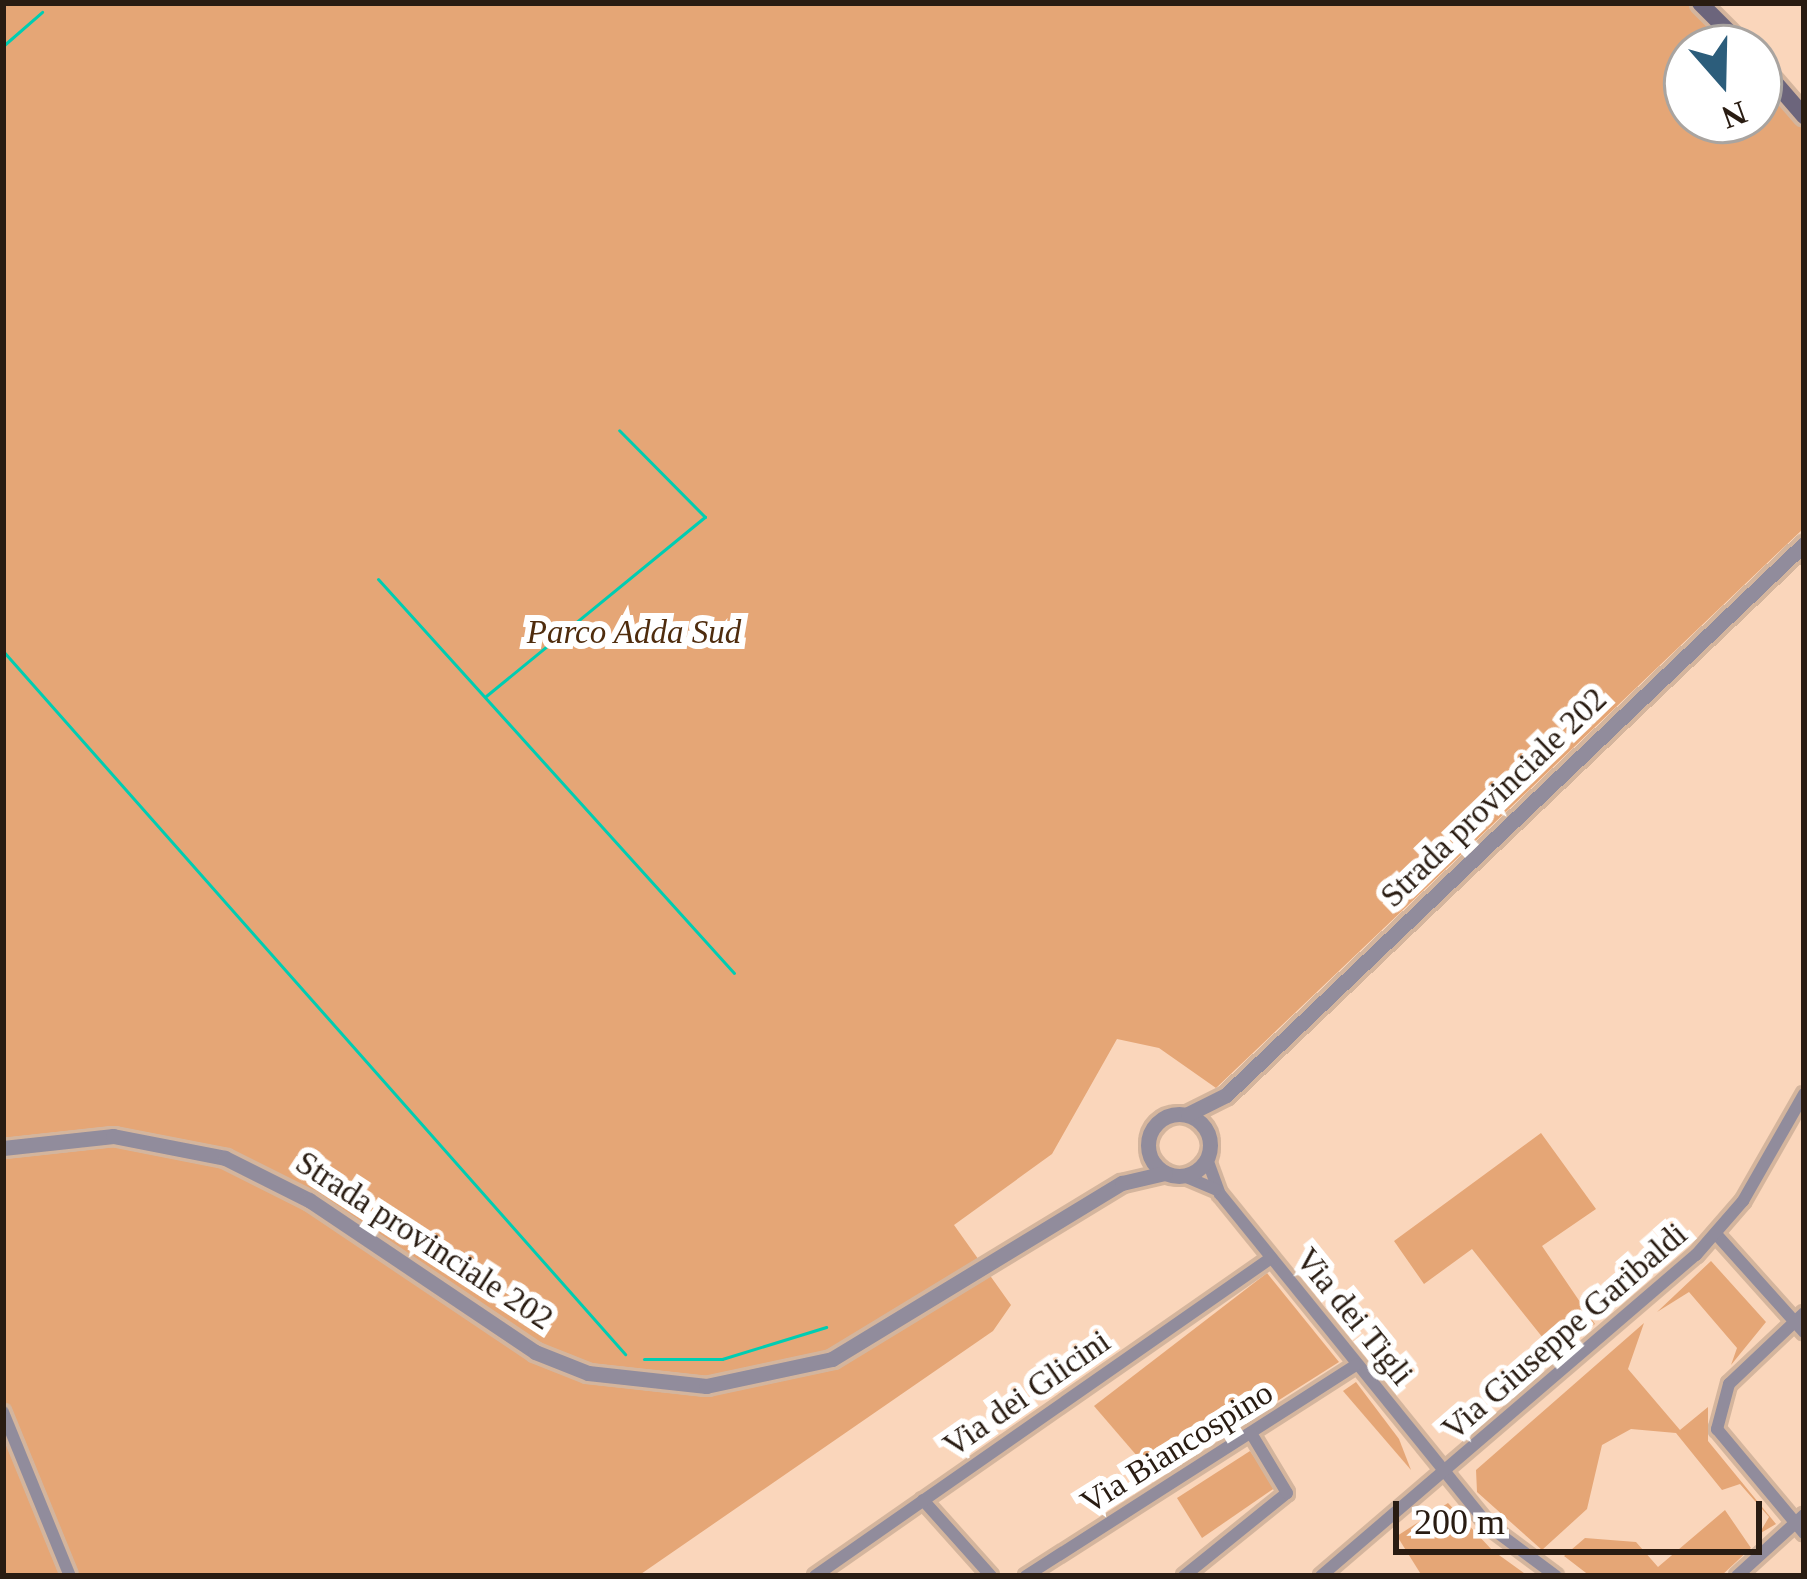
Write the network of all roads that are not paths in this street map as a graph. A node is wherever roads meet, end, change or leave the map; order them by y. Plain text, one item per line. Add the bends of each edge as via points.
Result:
1 (1783, 92) edge
2 (1804, 116) edge
3 (1804, 544) edge
4 (1804, 1094) edge
5 (1226, 1095) junction
6 (1188, 1114) junction
7 (1208, 1131) junction
8 (1147, 1145) junction
9 (3, 1148) edge
10 (1207, 1159) junction
11 (1165, 1173) junction
12 (1184, 1176) junction
13 (1122, 1183) junction
14 (1220, 1194) junction
15 (1716, 1234) junction
16 (1271, 1258) junction
17 (1801, 1322) edge
18 (1357, 1364) junction
19 (3, 1412) edge
20 (1251, 1433) junction
21 (1445, 1473) junction
22 (923, 1501) junction
23 (1801, 1524) edge
24 (1548, 1574) edge
25 (70, 1576) edge
26 (815, 1576) edge
27 (991, 1576) edge
28 (1026, 1576) edge
29 (1184, 1576) edge
30 (1322, 1576) edge
31 (1736, 1576) edge

1 - 2 main road
3 - 5 street, Strada provinciale 202
4 - 15 street, Via Giuseppe Garibaldi
5 - 6 street, Strada provinciale 202
5 - 7 street, Strada provinciale 202
6 - 7 street
6 - 8 street, Strada provinciale 202 via 1163,1117
7 - 10 street, Strada provinciale 202
8 - 11 street
8 - 13 street, Strada provinciale 202
9 - 13 street, Strada provinciale 202 via 113,1136 225,1158 309,1200 536,1352 588,1373 706,1386 832,1359
10 - 12 street
10 - 14 street, Via dei Tigli
11 - 12 street, Strada provinciale 202
11 - 13 street, Strada provinciale 202
12 - 14 street, Via dei Tigli
14 - 16 street, Via dei Tigli
15 - 17 street
15 - 21 street, Via Giuseppe Garibaldi
16 - 18 street, Via dei Tigli
16 - 22 street, Via dei Glicini
17 - 23 street via 1729,1384 1717,1429
18 - 20 street, Via Biancospino
18 - 21 street, Via dei Tigli
19 - 25 street
20 - 28 street, Via Biancospino
20 - 29 street via 1287,1493
21 - 24 street, Via dei Tigli
21 - 30 street, Via Giuseppe Garibaldi
22 - 26 street, Via dei Glicini
22 - 27 street
23 - 31 street

